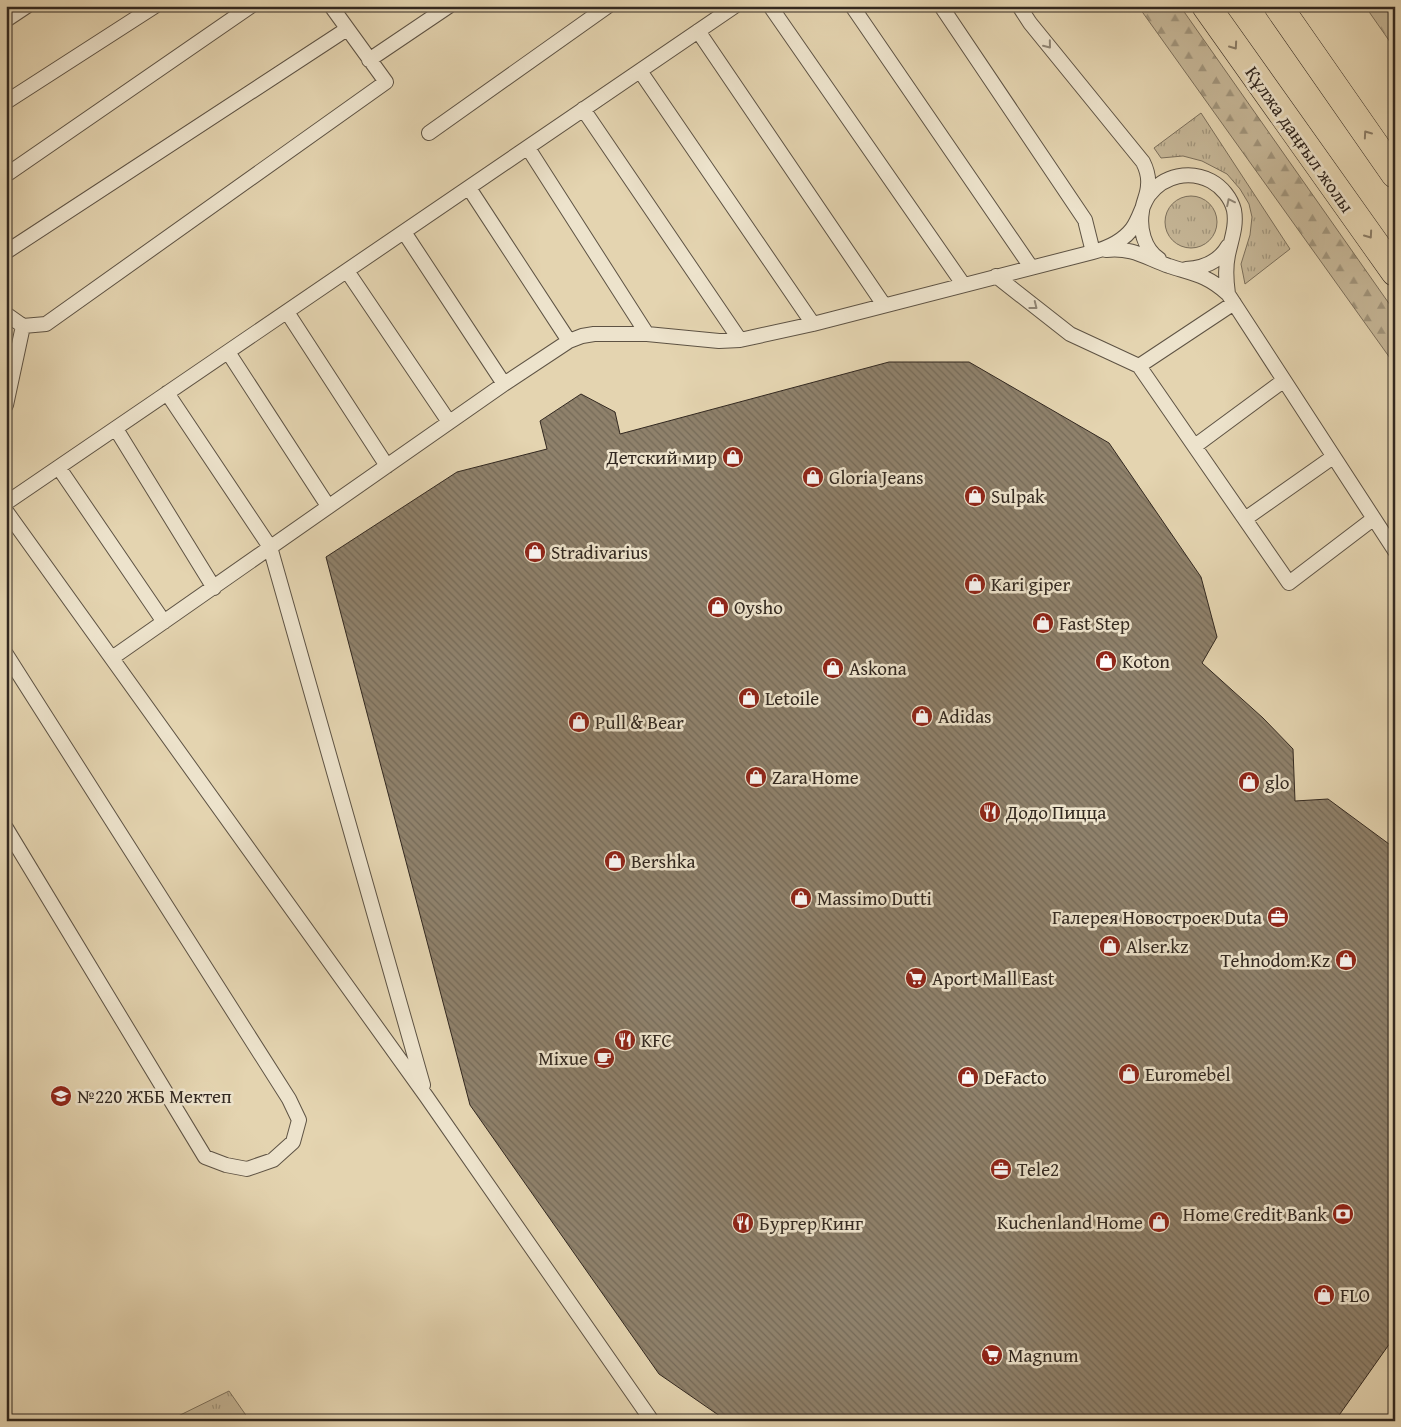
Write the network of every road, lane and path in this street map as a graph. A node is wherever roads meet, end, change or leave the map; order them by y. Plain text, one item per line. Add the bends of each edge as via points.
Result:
1 (28, 6) edge
2 (155, 6) edge
3 (251, 6) edge
4 (331, 6) edge
5 (449, 6) edge
6 (608, 6) edge
7 (735, 6) edge
8 (770, 6) edge
9 (852, 6) edge
10 (941, 6) edge
11 (1019, 6) edge
12 (1206, 6) edge
13 (1278, 6) edge
14 (6, 20) edge
15 (347, 29) junction
16 (698, 31) junction
17 (369, 60) junction
18 (640, 71) junction
19 (6, 102) edge
20 (583, 110) junction
21 (429, 133) dead end
22 (528, 148) junction
23 (1395, 174) edge
24 (6, 175) edge
25 (469, 188) junction
26 (1142, 210) junction
27 (404, 232) junction
28 (1233, 238) junction
29 (6, 252) edge
30 (1093, 252) junction
31 (1167, 265) junction
32 (1031, 267) junction
33 (1183, 270) junction
34 (347, 271) junction
35 (1395, 272) edge
36 (996, 276) junction
37 (964, 284) junction
38 (1231, 298) junction
39 (884, 305) junction
40 (287, 312) junction
41 (6, 314) edge
42 (814, 324) junction
43 (23, 326) junction
44 (647, 334) junction
45 (740, 340) junction
46 (569, 341) junction
47 (228, 352) junction
48 (1140, 366) junction
49 (1284, 381) junction
50 (504, 384) junction
51 (167, 393) junction
52 (6, 405) edge
53 (449, 422) junction
54 (116, 429) junction
55 (1194, 446) junction
56 (1332, 457) junction
57 (387, 466) junction
58 (59, 468) junction
59 (6, 503) edge
60 (328, 506) junction
61 (6, 511) edge
62 (1245, 519) junction
63 (1373, 519) junction
64 (270, 547) junction
65 (1395, 551) edge
66 (214, 588) junction
67 (164, 622) junction
68 (6, 654) edge
69 (112, 658) junction
70 (6, 828) edge
71 (426, 1096) junction
72 (652, 1421) edge

1 - 14 lane
2 - 19 lane
3 - 24 lane
4 - 15 lane
5 - 17 lane
6 - 21 lane
7 - 16 lane
8 - 37 lane
9 - 32 lane
10 - 30 lane via 1085,220
11 -> 26 lane via 1143,162 1148,187
12 -> 35 main road, Құлжа даңғыл жолы
23 -> 13 main road
15 - 17 lane
15 - 29 lane
16 - 18 lane
16 - 39 lane
17 - 43 lane via 386,82 46,324
18 - 20 lane
18 - 42 lane
20 - 22 lane
20 - 45 lane
22 - 25 lane
22 - 44 lane
25 - 27 lane
25 - 46 lane
28 -> 26 lane via 1234,208 1217,184 1203,177 1188,174 1160,184 1149,195
26 - 30 lane via 1126,236 1107,248
26 - 31 lane via 1141,227 1145,242 1154,256
27 - 34 lane
27 - 50 lane
28 - 33 lane via 1215,262
28 - 38 lane via 1226,270
30 - 31 lane via 1128,250
30 - 32 lane
31 - 33 lane
32 - 36 lane
33 - 38 lane via 1210,279
34 - 40 lane
34 - 53 lane
36 - 37 lane
36 -> 48 lane via 1070,334
37 - 39 lane
38 - 48 lane
38 - 49 lane
39 - 42 lane
40 - 47 lane
40 - 57 lane
41 - 43 lane
42 - 45 lane
43 - 52 lane
44 - 45 lane
44 - 46 lane via 594,334
46 - 50 lane
47 - 51 lane
47 - 60 lane
48 - 55 lane
49 - 55 lane
49 - 56 lane
50 - 53 lane
51 - 54 lane
51 - 64 lane
53 - 57 lane
54 - 58 lane
54 - 66 lane
55 - 62 lane
56 - 62 lane
56 - 63 lane
57 - 60 lane
58 - 59 lane
58 - 67 lane
60 - 64 lane
61 - 69 lane
62 - 63 lane via 1289,583
63 - 65 lane
64 - 66 lane
64 - 71 lane
66 - 67 lane
67 - 69 lane
68 - 70 lane via 289,1100 299,1120 293,1142 273,1160 247,1168 205,1157
69 - 71 lane
71 - 72 lane

